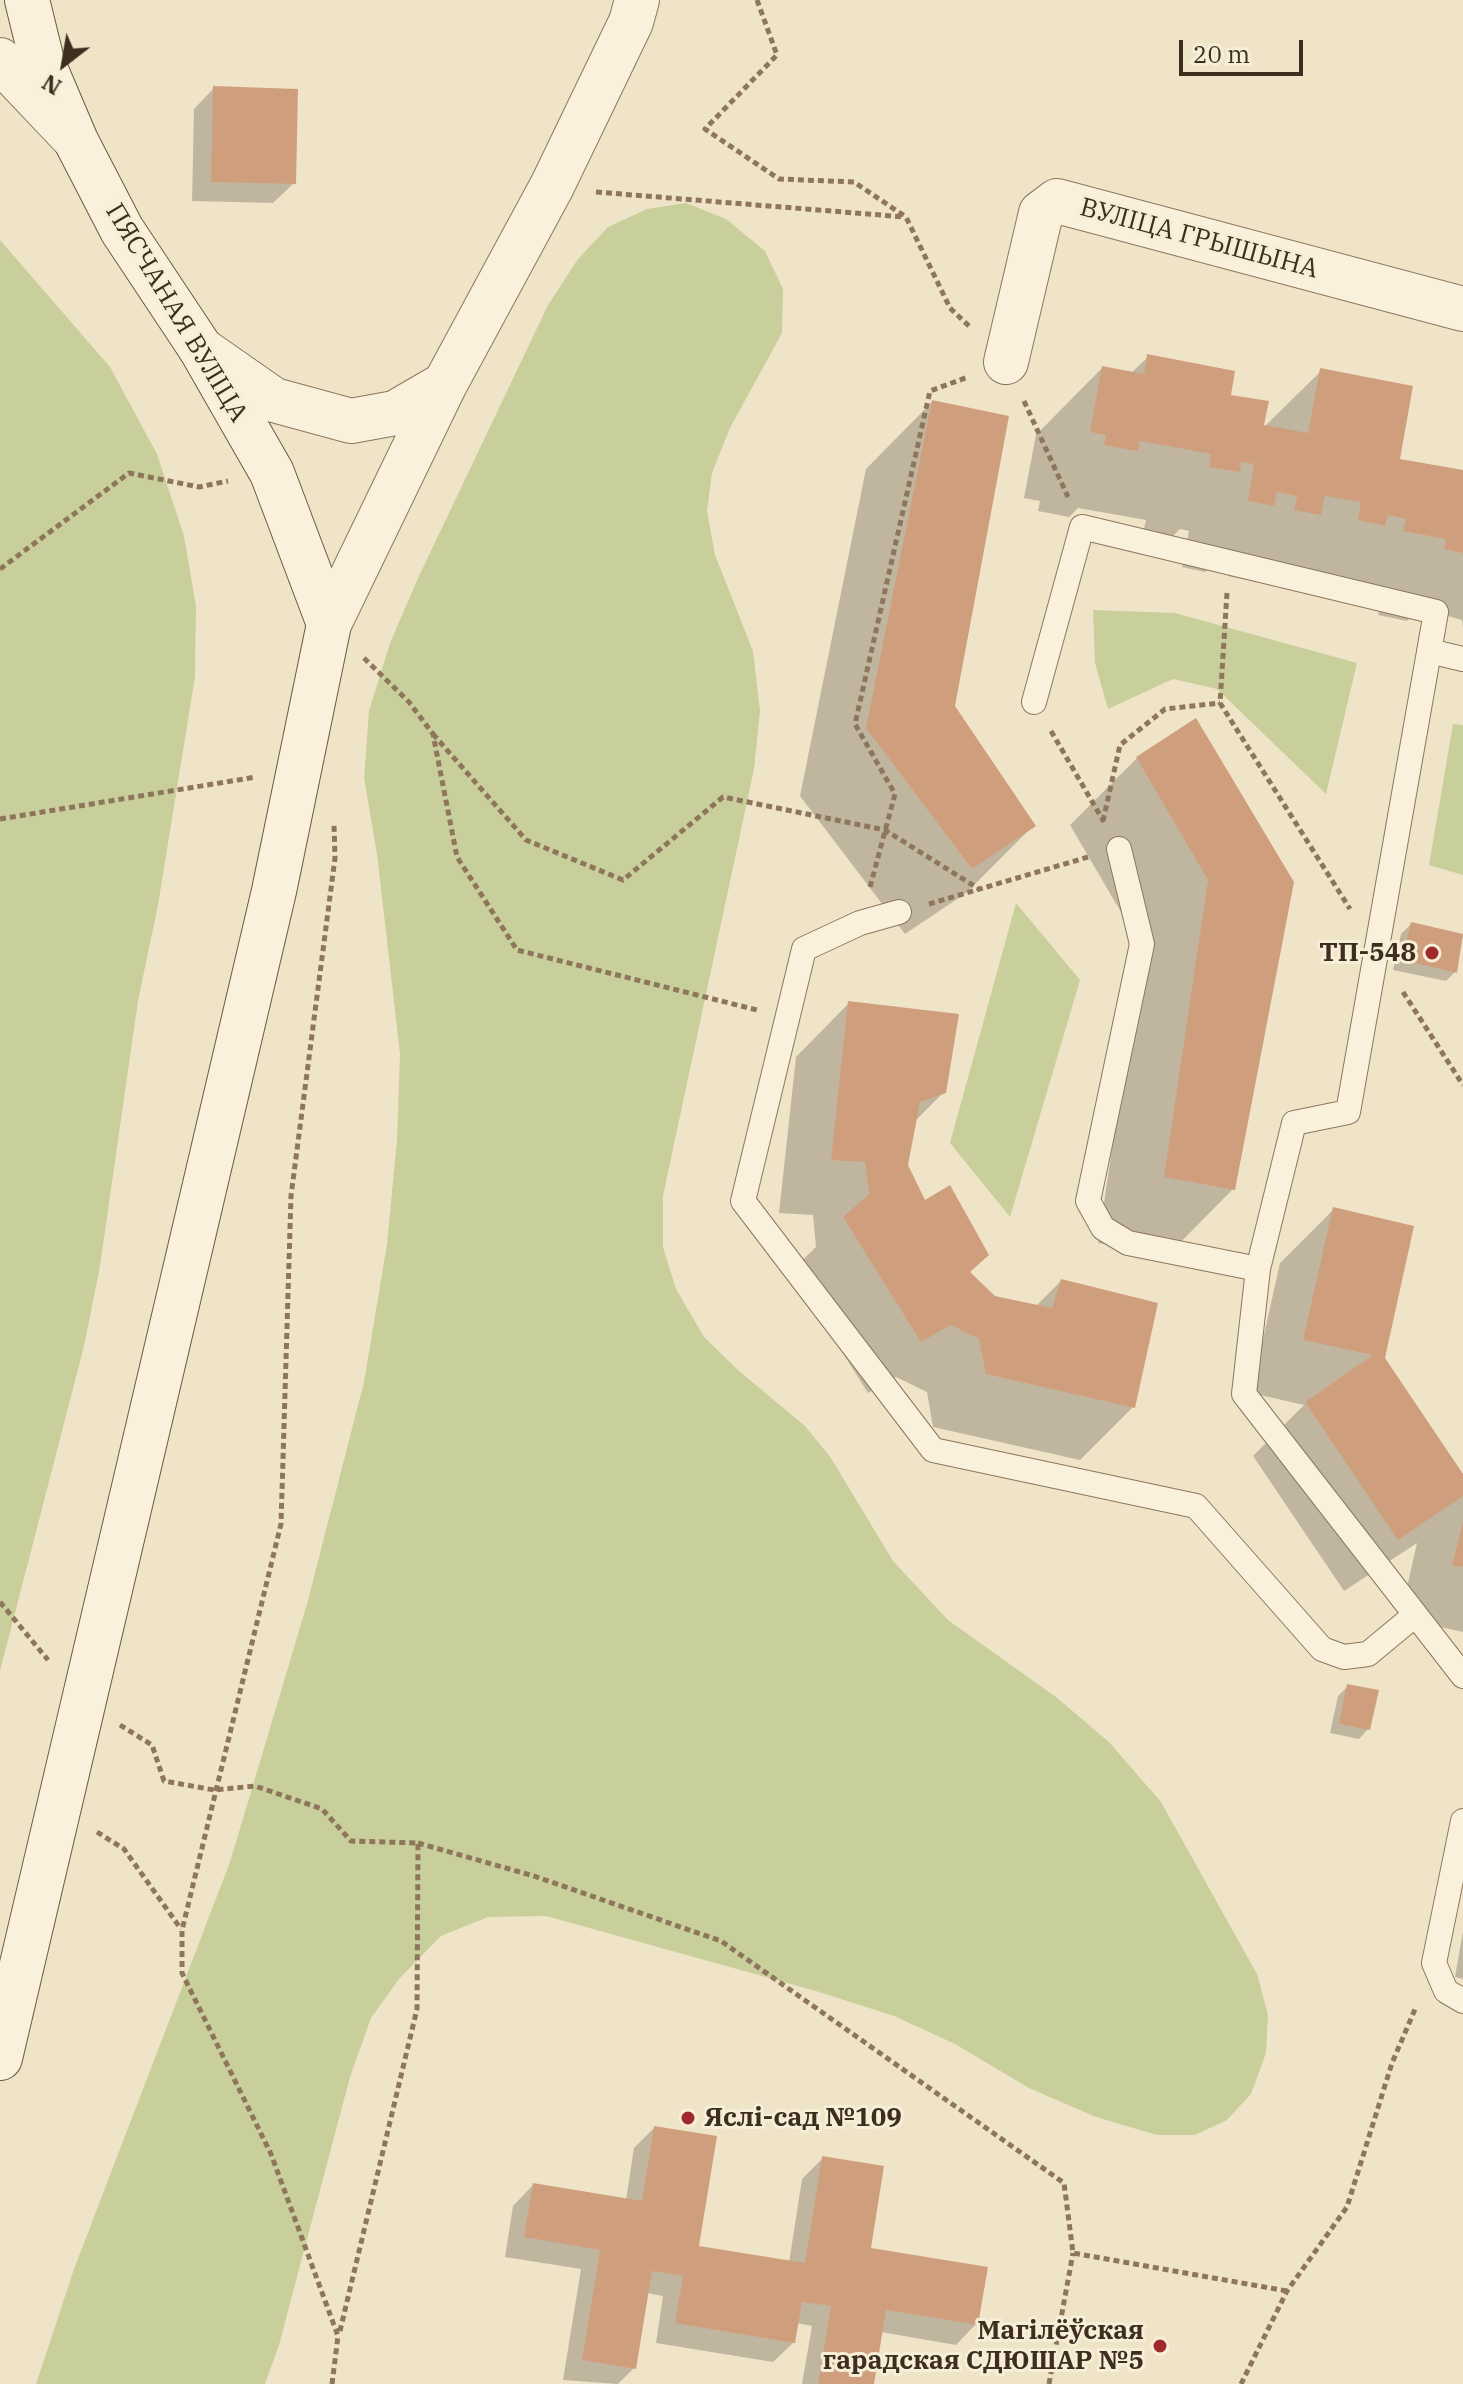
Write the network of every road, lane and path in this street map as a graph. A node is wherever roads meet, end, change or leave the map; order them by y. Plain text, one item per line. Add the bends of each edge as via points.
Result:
1 (27, 0) edge
2 (637, 0) edge
3 (757, 0) edge
4 (0, 60) edge
5 (76, 141) junction
6 (624, 195) dead end
7 (906, 217) junction
8 (1463, 309) edge
9 (201, 349) junction
10 (1006, 362) junction
11 (445, 384) junction
12 (272, 473) junction
13 (1082, 527) junction
14 (1229, 562) junction
15 (0, 569) edge
16 (329, 624) junction
17 (1429, 651) junction
18 (1463, 659) edge
19 (1034, 702) joint
20 (1220, 703) junction
21 (433, 734) junction
22 (299, 770) junction
23 (334, 811) dead end
24 (0, 819) edge
25 (1103, 822) junction
26 (885, 830) junction
27 (1119, 849) junction
28 (979, 889) junction
29 (899, 912) joint
30 (860, 923) junction
31 (1378, 953) junction
32 (720, 1000) dead end
33 (1463, 1085) edge
34 (1258, 1269) junction
35 (0, 1602) edge
36 (1415, 1615) junction
37 (1463, 1676) edge
38 (84, 1701) junction
39 (214, 1790) junction
40 (59, 1807) junction
41 (1463, 1821) edge
42 (418, 1843) junction
43 (182, 1930) junction
44 (1434, 1963) junction
45 (1463, 2001) edge
46 (0, 2058) edge
47 (1073, 2253) junction
48 (1287, 2291) junction
49 (338, 2336) junction
50 (332, 2384) edge
51 (1049, 2384) edge
52 (1241, 2384) edge

1 - 5 street, ПЯСЧАНАЯ ВУЛІЦА via 42,61
2 - 11 street via 552,186
3 - 7 path via 777,55 705,129 779,179 854,182
4 - 5 street
5 - 9 street, ПЯСЧАНАЯ ВУЛІЦА via 122,230
6 - 7 path
7 - 10 path via 950,308
8 - 10 street, ВУЛІЦА ГРЫШЫНА via 1057,201 1041,213
9 - 11 street via 274,400 351,421 395,413
9 - 12 street, ПЯСЧАНАЯ ВУЛІЦА
10 - 13 path
10 - 26 path via 930,391 855,724 895,794
11 - 16 street
12 - 15 path via 199,487 129,473
12 - 16 street, ПЯСЧАНАЯ ВУЛІЦА
13 - 14 lane
13 - 19 lane
14 - 17 lane via 1436,612
14 - 20 path
16 - 21 path via 409,702
16 - 22 street
17 - 18 lane
17 - 31 lane
19 - 25 path
20 - 25 path via 1165,709 1120,745
20 - 31 path
21 - 26 path via 526,840 623,880 723,797
21 - 32 path via 457,857 517,950
22 - 24 path
22 - 38 street
23 - 39 path via 335,858 291,1196 281,1524
25 - 27 path
26 - 28 path
26 - 30 path
27 - 28 path
27 - 34 lane via 1142,944 1088,1201 1103,1228 1128,1243
28 - 29 path
29 - 30 lane
30 - 36 lane via 804,949 743,1201 933,1450 1196,1506 1322,1649 1344,1657 1368,1654
31 - 33 path
31 - 34 lane via 1348,1112 1294,1123
34 - 36 lane via 1244,1394
35 - 38 path
36 - 37 lane
38 - 39 path via 152,1745 164,1781
38 - 40 street
39 - 42 path via 255,1786 322,1809 351,1841
39 - 43 path
40 - 43 path via 124,1849
40 - 46 street
41 - 44 lane
42 - 47 path via 534,1876 721,1941 1064,2183
42 - 49 path via 417,2009
43 - 49 path via 182,1973 271,2154
44 - 45 lane via 1446,1991
44 - 48 path via 1392,2063 1347,2207
47 - 48 path
47 - 51 path
48 - 52 path
49 - 50 path

